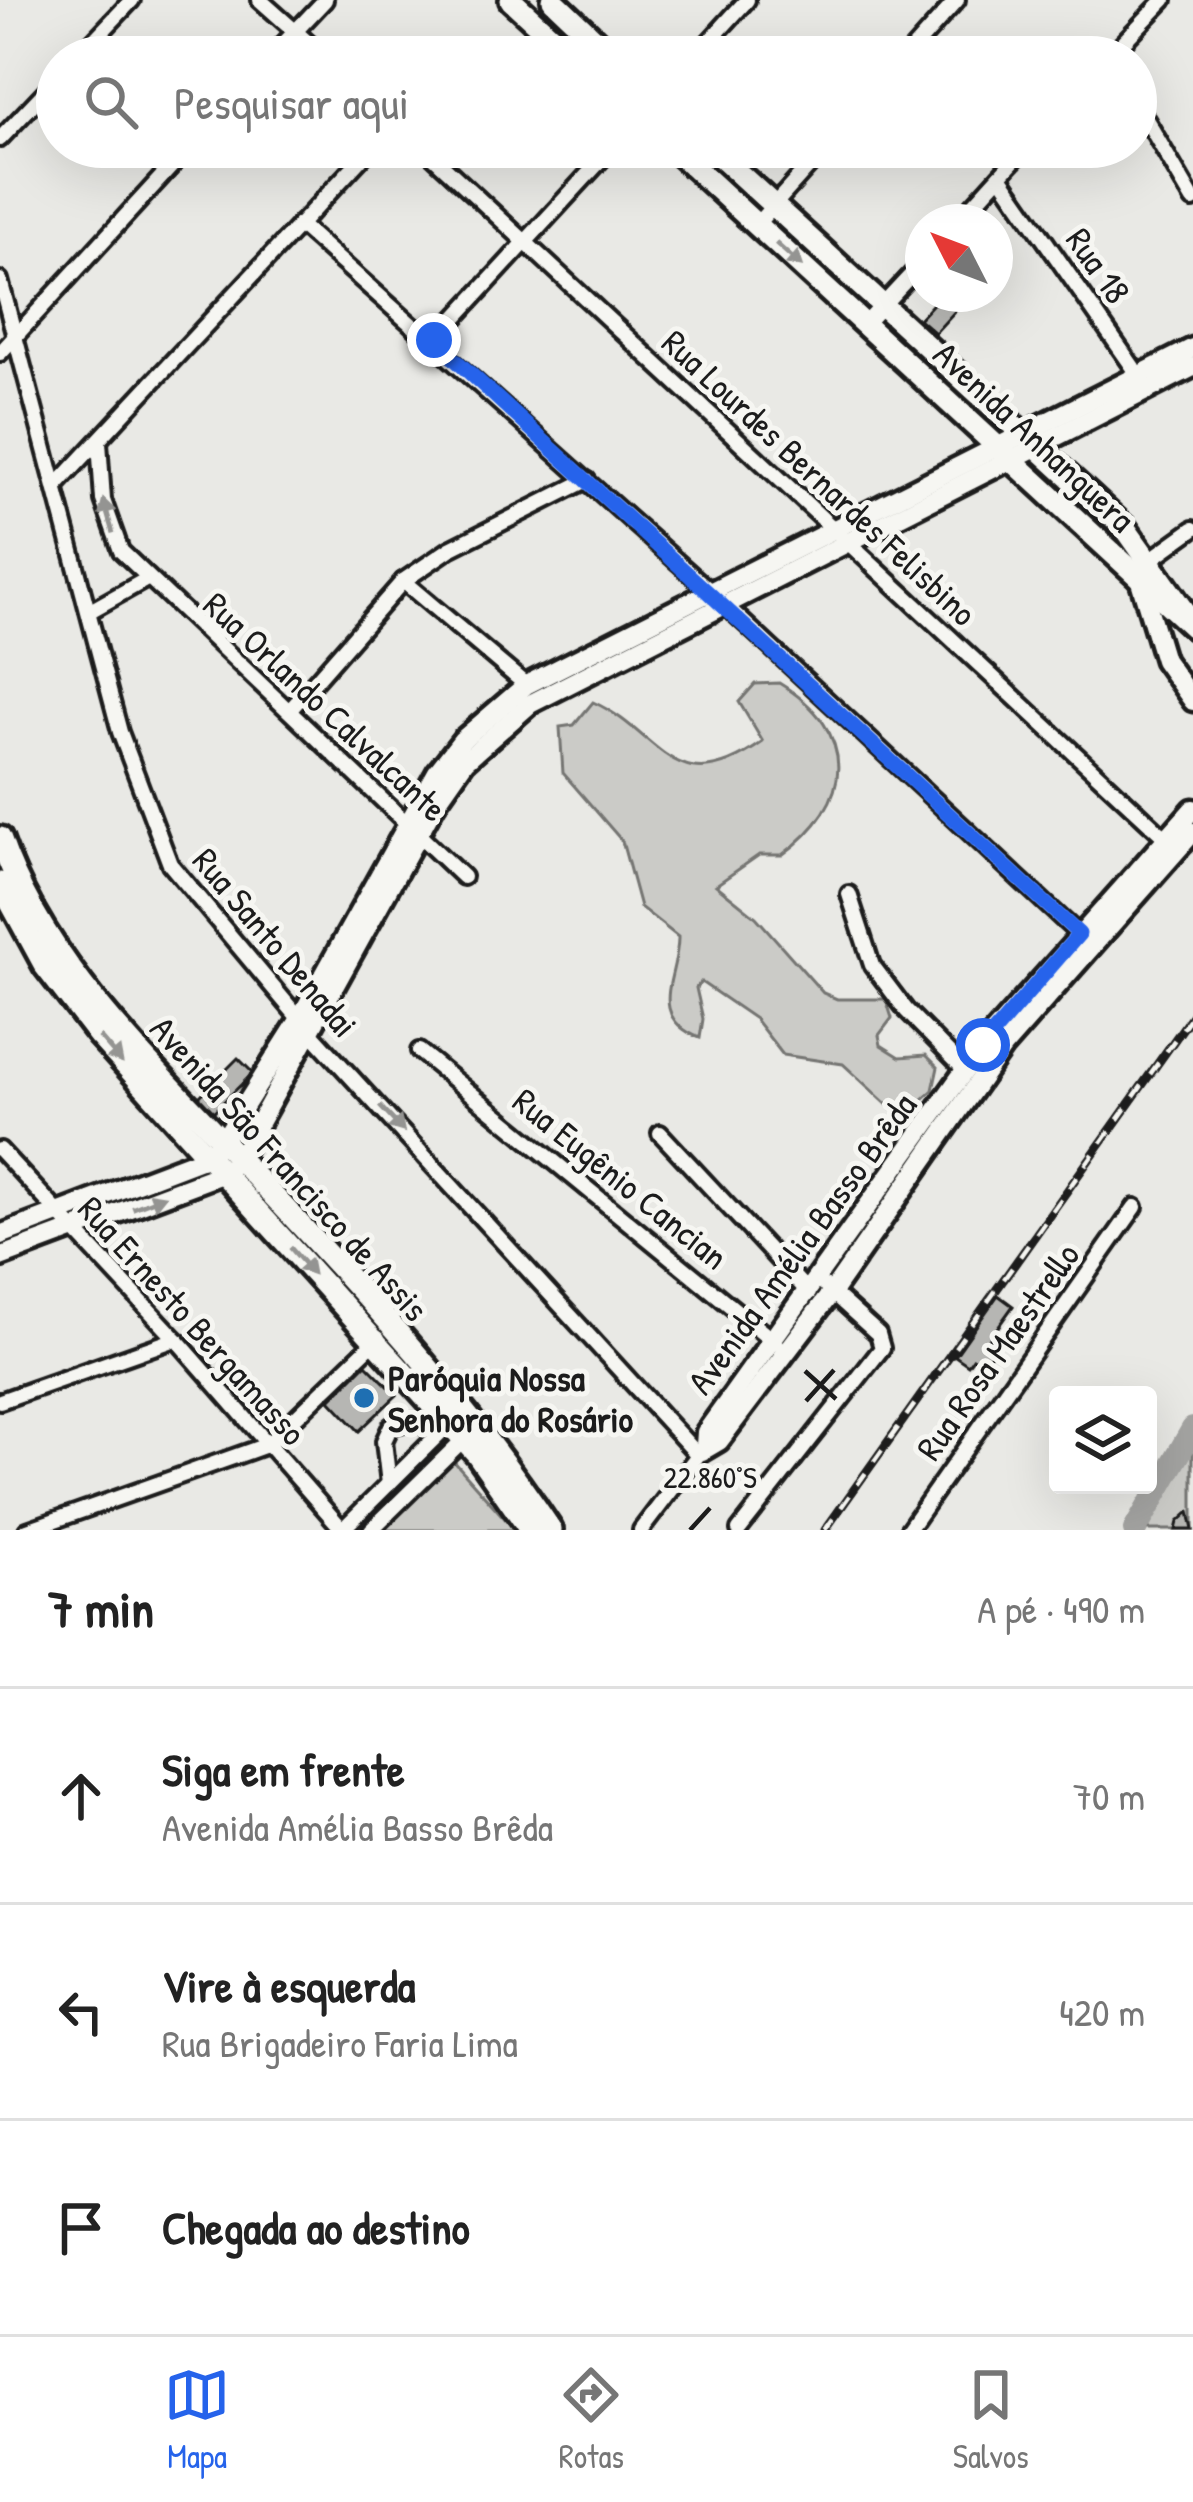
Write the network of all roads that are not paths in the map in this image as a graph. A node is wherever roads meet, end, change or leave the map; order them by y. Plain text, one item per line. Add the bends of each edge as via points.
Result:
1 (132, 0) edge
2 (260, 0) edge
3 (325, 0) edge
4 (511, 0) edge
5 (554, 0) edge
6 (747, 0) edge
7 (957, 0) edge
8 (1164, 0) edge
9 (294, 31) junction
10 (98, 36) edge
11 (290, 36) edge
12 (300, 36) edge
13 (550, 36) edge
14 (591, 36) edge
15 (714, 36) edge
16 (925, 36) edge
17 (1129, 36) edge
18 (36, 101) edge
19 (1157, 138) edge
20 (0, 139) edge
21 (170, 168) edge
22 (353, 168) edge
23 (445, 168) edge
24 (594, 168) edge
25 (695, 168) edge
26 (733, 168) edge
27 (807, 168) edge
28 (1007, 168) edge
29 (1000, 176) junction
30 (1193, 200) edge
31 (974, 204) edge
32 (774, 205) junction
33 (756, 225) junction
34 (301, 226) junction
35 (525, 244) junction
36 (0, 280) edge
37 (905, 282) edge
38 (884, 305) junction
39 (866, 323) junction
40 (14, 340) junction
41 (434, 340) junction
42 (1193, 348) edge
43 (0, 353) edge
44 (1193, 367) edge
45 (1143, 382) junction
46 (1027, 441) junction
47 (99, 442) junction
48 (1004, 452) junction
49 (587, 480) junction
50 (56, 487) junction
51 (1193, 529) edge
52 (840, 536) junction
53 (1143, 550) junction
54 (1116, 558) junction
55 (147, 579) junction
56 (403, 581) junction
57 (1140, 581) junction
58 (716, 598) junction
59 (90, 611) junction
60 (1170, 611) junction
61 (1193, 626) edge
62 (1155, 633) junction
63 (526, 685) junction
64 (1193, 700) edge
65 (290, 710) junction
66 (1193, 809) edge
67 (412, 827) junction
68 (1193, 832) edge
69 (0, 838) edge
70 (1172, 844) junction
71 (463, 878) dead end
72 (0, 883) edge
73 (849, 894) dead end
74 (1085, 940) junction
75 (305, 1027) junction
76 (419, 1051) dead end
77 (965, 1070) junction
78 (660, 1133) dead end
79 (215, 1149) junction
80 (0, 1150) edge
81 (231, 1166) junction
82 (1135, 1207) dead end
83 (57, 1215) junction
84 (72, 1232) junction
85 (0, 1235) edge
86 (0, 1257) edge
87 (820, 1289) junction
88 (381, 1335) junction
89 (176, 1339) junction
90 (779, 1346) junction
91 (0, 1401) edge
92 (459, 1427) junction
93 (267, 1445) junction
94 (702, 1450) junction
95 (389, 1484) junction
96 (27, 1530) edge
97 (342, 1530) edge
98 (371, 1530) edge
99 (530, 1530) edge
100 (550, 1530) edge
101 (641, 1530) edge
102 (739, 1530) edge
103 (908, 1530) edge

1 - 10 street
2 - 9 street
3 - 9 street
4 - 13 main road
5 - 14 main road
6 - 15 street
7 - 16 street
8 - 17 street
9 - 11 street
9 - 12 street
18 - 20 street
19 - 30 street
21 - 40 street
22 - 34 street
23 - 35 street, Rua Lourdes Bernardes Felisbino
24 - 35 street
25 - 33 main road, Avenida Anhanguera
26 - 32 main road, Avenida Anhanguera
27 - 32 street
28 - 29 street
29 - 31 street
29 - 45 street, Rua 18
32 - 33 street
32 - 38 main road, Avenida Anhanguera
33 -> 39 main road, Avenida Anhanguera
34 - 41 street
34 - 47 street
35 - 41 street
35 - 52 street, Rua Lourdes Bernardes Felisbino
36 - 40 street, Rua Santo Denadai
37 - 38 street
38 - 39 street
38 - 46 main road, Avenida Anhanguera
39 - 48 main road, Avenida Anhanguera
40 - 43 street
40 - 50 street, Rua Santo Denadai
41 - 49 street
42 - 45 main road
44 - 45 main road
45 - 46 main road
46 - 48 main road
46 - 53 main road, Avenida Anhanguera
47 - 50 street
55 -> 47 street, Rua Orlando Calvalcante via 108,523
48 - 52 main road
48 - 54 main road, Avenida Anhanguera
49 - 56 street
49 - 58 street
50 - 59 street, Rua Santo Denadai
51 - 53 street
52 - 58 main road
52 - 70 street, Rua Lourdes Bernardes Felisbino
53 - 54 main road
53 - 61 main road, Avenida Anhanguera
54 - 57 main road, Avenida Anhanguera
55 - 59 street
55 - 65 street, Rua Orlando Calvalcante
56 - 63 street
56 - 65 street
57 - 60 main road, Avenida Anhanguera
57 - 62 main road
58 - 63 main road
58 - 67 main road via 530,704 465,761
58 - 74 street
59 - 75 street, Rua Santo Denadai via 120,732 170,863
60 - 61 main road, Avenida Anhanguera
60 - 62 main road
62 - 64 main road
63 - 67 main road via 462,740
65 - 67 street, Rua Orlando Calvalcante
66 - 70 main road, Avenida Amélia Basso Brêda
67 - 71 street, Rua Orlando Calvalcante
67 - 75 main road
68 - 70 main road, Avenida Amélia Basso Brêda
69 - 79 main road, Avenida São Francisco de Assis via 53,945
70 - 74 main road, Avenida Amélia Basso Brêda
72 -> 79 main road, Avenida São Francisco de Assis via 56,980
73 - 77 street via 872,965
74 - 77 main road, Avenida Amélia Basso Brêda
74 - 87 main road, Avenida Amélia Basso Brêda
75 - 79 main road
75 - 81 main road
75 -> 94 street, Rua Santo Denadai
76 - 90 street, Rua Eugênio Cancian
77 - 87 main road, Avenida Amélia Basso Brêda
78 - 87 street
79 - 81 main road, Avenida São Francisco de Assis
79 - 83 main road
80 - 83 street, Rua Ernesto Bergamasso
84 -> 81 main road
81 - 88 main road, Avenida São Francisco de Assis
82 - 103 street, Rua Rosa Maestrello
83 - 84 street, Rua Ernesto Bergamasso
83 - 85 main road
84 - 86 main road
84 - 89 street, Rua Ernesto Bergamasso
87 - 90 main road, Avenida Amélia Basso Brêda
87 - 102 street via 878,1334 882,1348
88 - 92 main road, Avenida São Francisco de Assis
88 - 93 street
89 - 91 street
89 - 93 street, Rua Ernesto Bergamasso
90 - 94 main road, Avenida Amélia Basso Brêda via 719,1441
92 - 95 street
92 - 95 street via 391,1426 384,1441
92 - 98 street
92 - 99 main road, Avenida São Francisco de Assis
92 - 100 main road, Avenida São Francisco de Assis
93 - 96 street
93 - 97 street, Rua Ernesto Bergamasso
94 - 101 street, Avenida Amélia Basso Brêda
95 - 97 street

